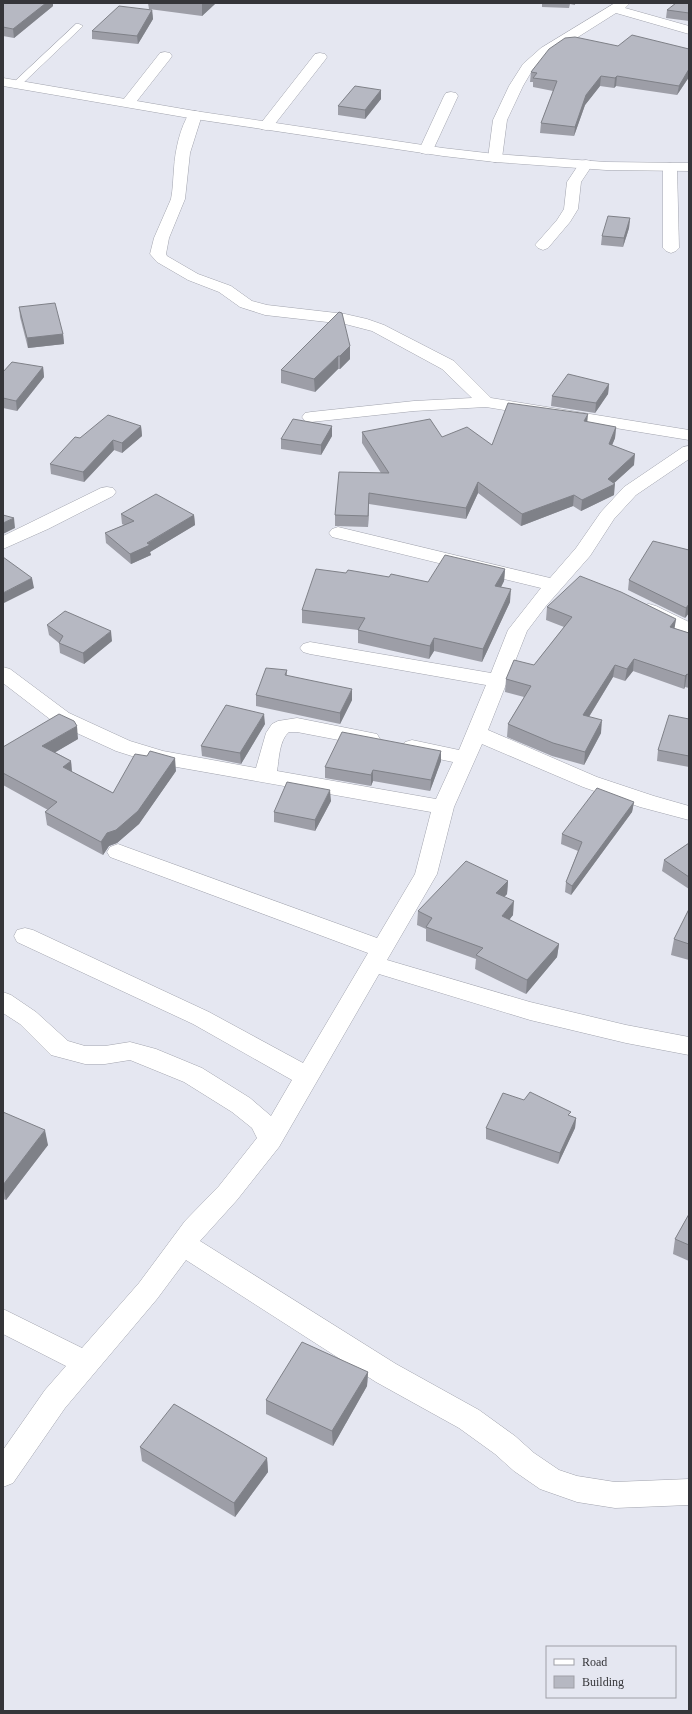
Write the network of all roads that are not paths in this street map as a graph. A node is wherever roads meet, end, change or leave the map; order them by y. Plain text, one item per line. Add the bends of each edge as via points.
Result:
1 (619, 6) edge
2 (78, 26) dead end
3 (689, 30) edge
4 (165, 56) dead end
5 (320, 57) dead end
6 (3, 82) edge
7 (17, 84) junction
8 (451, 96) dead end
9 (128, 103) junction
10 (194, 115) junction
11 (266, 126) junction
12 (426, 150) junction
13 (495, 158) junction
14 (586, 164) junction
15 (670, 167) junction
16 (689, 168) edge
17 (543, 245) dead end
18 (671, 248) dead end
19 (486, 402) junction
20 (311, 417) dead end
21 (689, 435) edge
22 (689, 451) edge
23 (107, 492) dead end
24 (338, 533) dead end
25 (3, 543) edge
26 (566, 578) junction
27 (633, 602) edge
28 (689, 630) edge
29 (310, 648) dead end
30 (3, 673) edge
31 (498, 682) junction
32 (476, 733) junction
33 (465, 758) junction
34 (265, 776) junction
35 (443, 807) junction
36 (689, 813) edge
37 (118, 852) dead end
38 (25, 936) dead end
39 (378, 956) junction
40 (3, 1001) edge
41 (689, 1046) edge
42 (307, 1077) junction
43 (270, 1140) junction
44 (183, 1244) junction
45 (3, 1321) edge
46 (86, 1363) junction
47 (3, 1474) edge
48 (689, 1492) edge

1 - 3 street
1 - 13 street via 546,51 528,67 500,120
2 - 7 lane
4 - 9 street
5 - 11 street
6 - 7 street
7 - 9 street
8 - 12 street
9 - 10 street
10 - 11 street
10 - 19 street via 180,167 180,191 160,239 158,254 193,277 217,285 246,304 265,310 350,320 378,328 448,365
11 - 12 street
12 - 13 street
13 - 14 street
14 - 15 street
14 - 17 street via 574,182 570,209 563,222
15 - 16 street
15 - 18 street
19 - 20 street via 414,406
19 - 21 street
22 - 26 street via 630,491 607,516
23 - 25 street
24 - 26 street
26 - 31 street via 518,630
27 - 28 street
29 - 31 street
30 - 34 street via 62,718 123,746 161,758
31 - 32 street
32 - 33 street
32 - 36 street via 590,782
33 - 34 street via 286,725 279,728 275,735
33 - 35 street
34 - 35 street
35 - 39 street via 426,874
37 - 39 street
38 - 42 street via 201,1018
39 - 41 street via 552,1016
39 - 42 street
40 - 43 street via 28,1018 60,1048 84,1055 130,1051 193,1075 241,1105 262,1122
42 - 43 street
43 - 44 street
44 - 46 street via 148,1291
44 - 48 street via 386,1372 468,1419 550,1480 577,1489 615,1495
45 - 46 street
46 - 47 street via 55,1399

